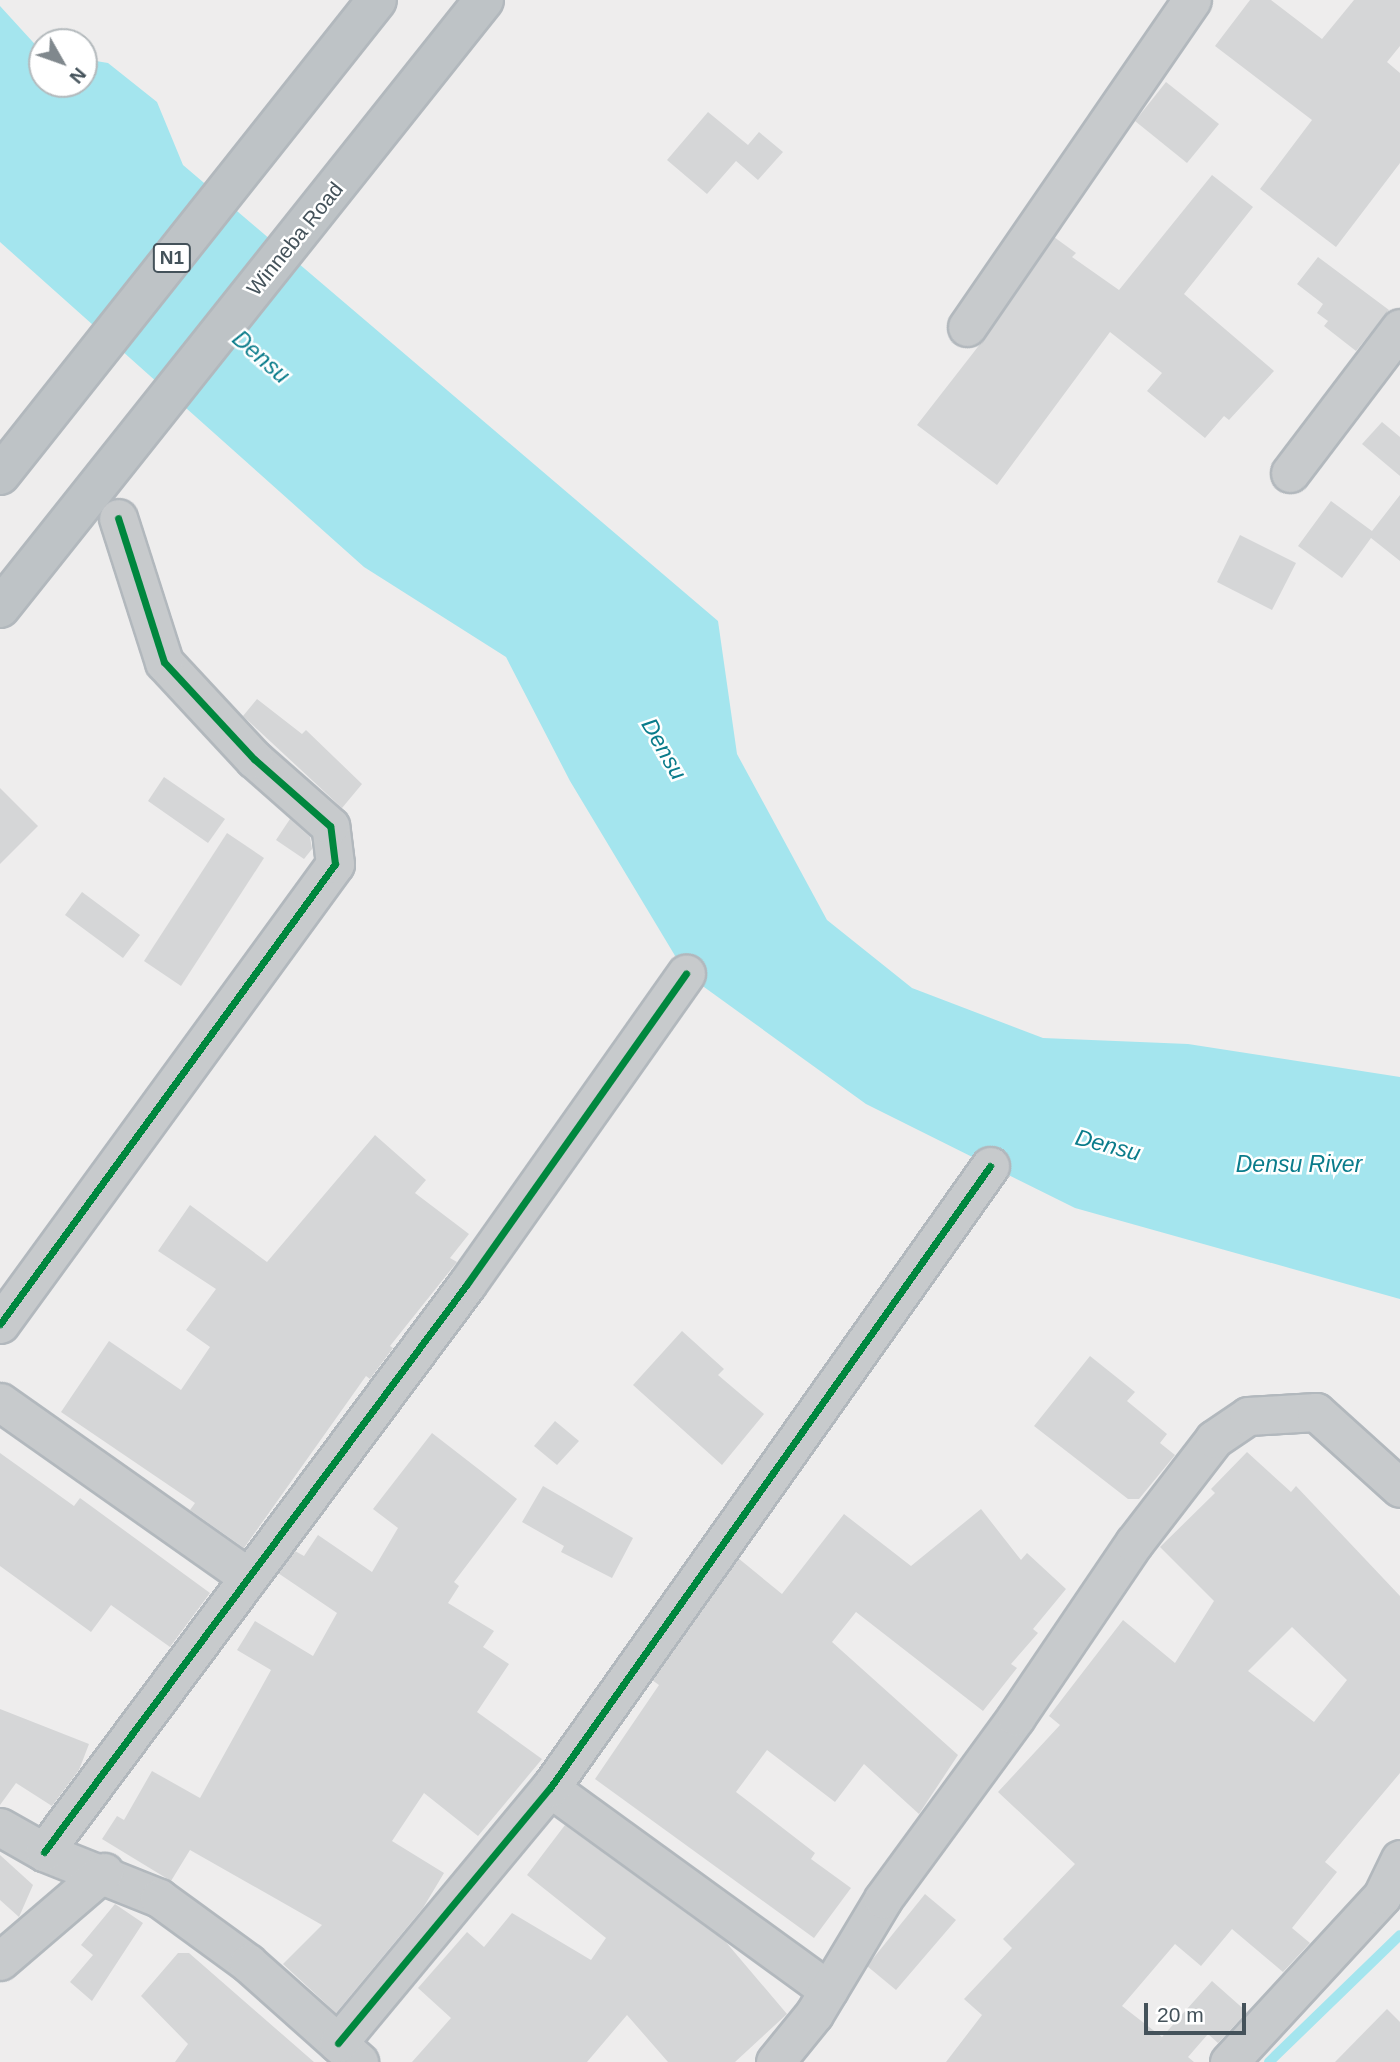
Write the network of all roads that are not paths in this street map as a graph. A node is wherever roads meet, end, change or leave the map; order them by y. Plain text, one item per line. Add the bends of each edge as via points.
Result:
1 (377, 0) edge
2 (484, 0) edge
3 (1192, 0) edge
4 (967, 327) dead end
5 (1400, 328) edge
6 (1290, 473) dead end
7 (0, 475) edge
8 (118, 517) dead end
9 (0, 608) edge
10 (685, 974) dead end
11 (990, 1166) dead end
12 (0, 1324) edge
13 (0, 1402) edge
14 (1400, 1488) edge
15 (248, 1577) junction
16 (550, 1788) junction
17 (0, 1828) edge
18 (44, 1852) junction
19 (1400, 1859) edge
20 (104, 1872) junction
21 (0, 1961) edge
22 (828, 1990) junction
23 (349, 2052) edge
24 (775, 2062) edge
25 (1229, 2062) edge

1 - 7 highway, N1
2 - 9 highway, Winneba Road
3 - 4 street
5 - 6 street
8 - 12 street via 164,662 254,759 331,826 335,864
10 - 15 street via 467,1284
11 - 16 street
13 - 15 street
14 - 22 street via 1316,1412 1248,1416 1214,1439 1134,1543 1016,1717 883,1899
15 - 18 street
16 - 22 street
16 - 23 street
17 - 18 street
18 - 20 street
19 - 25 street via 1382,1896
20 - 21 street
20 - 23 street via 170,1906 248,1963
22 - 24 street

